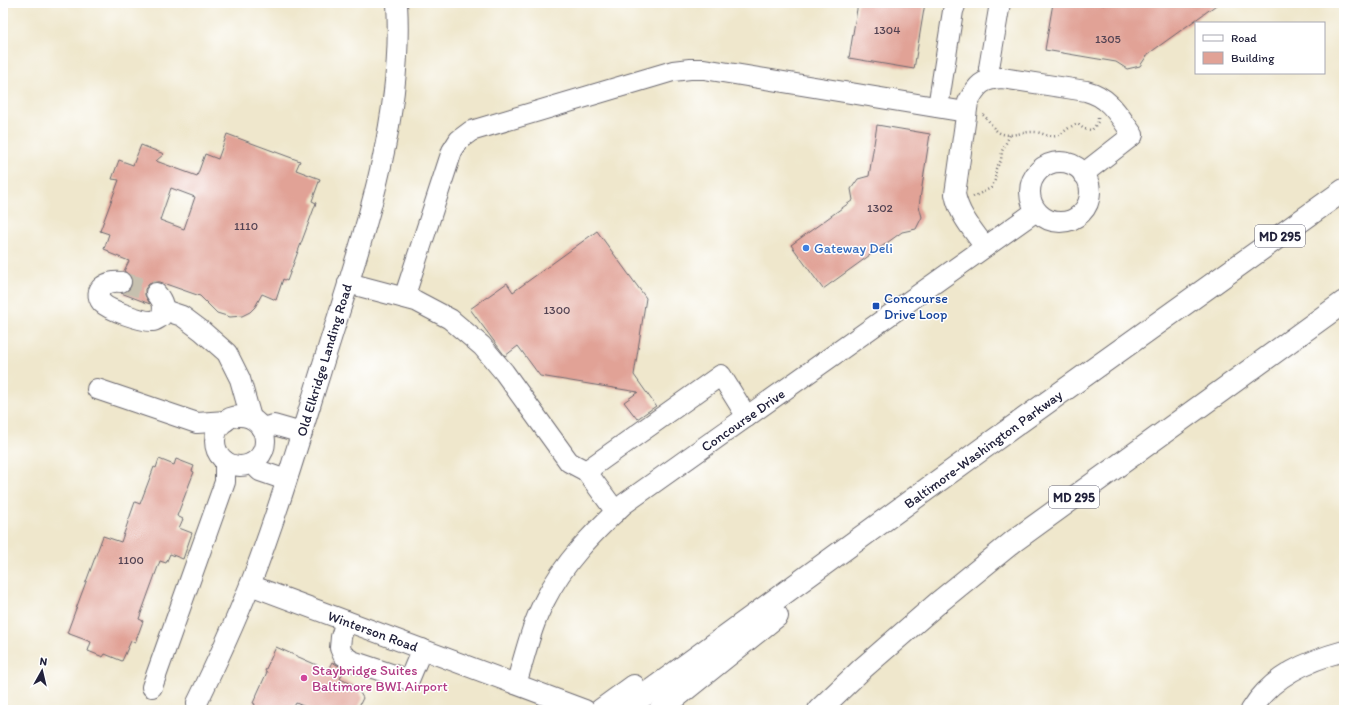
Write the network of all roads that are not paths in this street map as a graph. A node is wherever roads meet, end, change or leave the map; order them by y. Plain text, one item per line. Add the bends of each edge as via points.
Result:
1 (397, 3) edge
2 (956, 3) edge
3 (1000, 3) edge
4 (992, 78) junction
5 (938, 107) junction
6 (973, 113) junction
7 (1083, 174) junction
8 (1344, 190) edge
9 (1036, 211) junction
10 (986, 247) junction
11 (1216, 281) junction
12 (121, 282) tunnel mouth
13 (348, 282) junction
14 (404, 298) junction
15 (1344, 302) edge
16 (97, 389) dead end
17 (244, 389) junction
18 (747, 417) junction
19 (229, 419) junction
20 (197, 423) junction
21 (256, 423) junction
22 (302, 432) junction
23 (982, 449) junction
24 (233, 459) junction
25 (586, 471) junction
26 (286, 480) junction
27 (616, 512) junction
28 (250, 585) junction
29 (346, 621) junction
30 (422, 649) junction
31 (1344, 651) edge
32 (516, 684) junction
33 (152, 687) dead end
34 (197, 703) dead end
35 (579, 707) edge
36 (601, 710) edge
37 (624, 710) edge
38 (660, 710) edge
39 (819, 710) edge
40 (1251, 710) edge

1 - 13 street, Old Elkridge Landing Road via 397,64 388,132 372,202
2 - 5 street
3 - 4 street via 989,68
4 - 6 street via 983,82 968,102
4 - 7 street via 1086,91 1097,94 1109,102 1133,135
5 - 6 street
5 - 14 street via 704,69 690,69 471,130 452,150
6 - 10 street via 955,194 961,213
7 - 9 street via 1089,186 1089,199 1078,216 1060,222 1046,220
7 - 9 street via 1073,165 1060,162 1041,169 1032,179 1030,186 1030,199
8 - 11 highway, Baltimore-Washington Parkway / MD 295
9 - 10 street, Concourse Drive
10 - 18 street, Concourse Drive
11 - 23 highway, Baltimore-Washington Parkway / MD 295
11 - 38 highway via 1164,334 887,533
12 - 17 street via 107,282 100,288 99,295 108,308 141,320 154,321 161,317 160,302 182,316 227,353
13 - 14 street
13 - 22 street, Old Elkridge Landing Road
14 - 25 street via 416,301 450,319 482,346 569,462
15 - 39 highway, MD 295 via 1014,541 863,668
16 - 20 street
17 - 19 street
17 - 21 street
18 - 25 street via 721,375
18 - 27 street, Concourse Drive
19 - 20 street
19 - 21 street via 242,416
19 - 24 street via 217,431
20 - 24 street
21 - 22 street
21 - 24 street via 264,434 262,454
22 - 26 street, Old Elkridge Landing Road
23 - 36 highway via 900,494
23 - 37 highway, Baltimore-Washington Parkway / MD 295
24 - 26 street
24 - 33 street
25 - 27 street
26 - 28 street, Old Elkridge Landing Road
27 - 32 street, Concourse Drive via 590,536 566,565 545,600
28 - 29 street, Winterson Road
28 - 34 street, Old Elkridge Landing Road
29 - 30 street, Winterson Road
29 - 30 street via 340,648 343,655 352,661 409,680
30 - 32 street, Winterson Road
31 - 40 street via 1300,666 1269,688
32 - 35 street, Winterson Road

